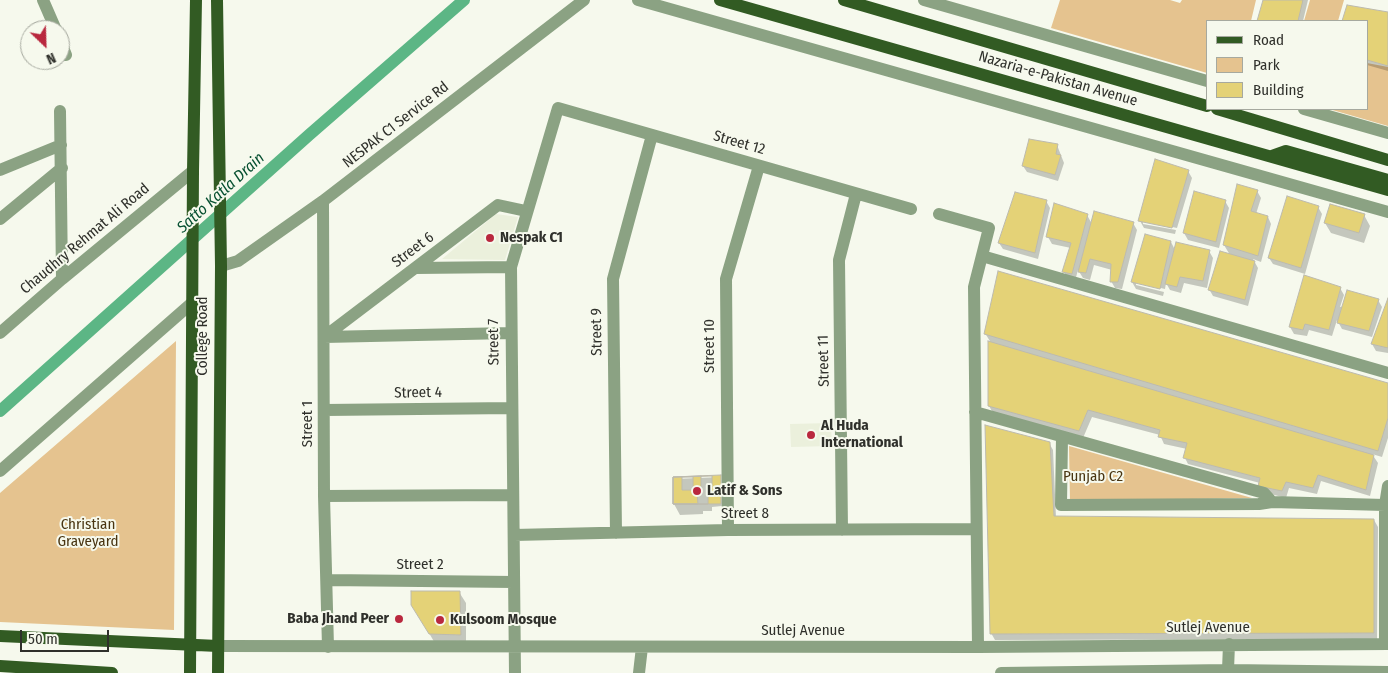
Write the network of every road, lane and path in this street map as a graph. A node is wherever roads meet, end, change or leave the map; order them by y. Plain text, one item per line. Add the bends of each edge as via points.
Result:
1 (43, 0) edge
2 (196, 0) edge
3 (217, 0) edge
4 (584, 0) edge
5 (638, 0) edge
6 (720, 0) edge
7 (844, 0) edge
8 (924, 0) edge
9 (52, 20) edge
10 (1206, 81) edge
11 (1206, 106) edge
12 (558, 108) joint
13 (1220, 110) edge
14 (1308, 110) edge
15 (60, 111) dead end
16 (1272, 125) junction
17 (1388, 133) edge
18 (652, 135) junction
19 (61, 144) junction
20 (1272, 156) junction
21 (1388, 160) edge
22 (759, 166) junction
23 (62, 168) junction
24 (1388, 168) edge
25 (0, 170) edge
26 (193, 177) junction
27 (1388, 180) edge
28 (1388, 190) edge
29 (856, 194) junction
30 (323, 201) junction
31 (911, 209) dead end
32 (526, 211) junction
33 (1388, 212) edge
34 (939, 214) dead end
35 (0, 219) edge
36 (982, 256) junction
37 (226, 265) junction
38 (511, 267) junction
39 (415, 268) junction
40 (62, 279) junction
41 (193, 302) junction
42 (0, 333) edge
43 (510, 333) junction
44 (324, 337) junction
45 (1388, 373) edge
46 (512, 408) junction
47 (325, 410) junction
48 (975, 412) junction
49 (1062, 437) junction
50 (0, 471) edge
51 (1388, 486) edge
52 (513, 495) junction
53 (324, 496) junction
54 (1272, 502) junction
55 (1385, 505) junction
56 (976, 529) junction
57 (728, 530) junction
58 (842, 530) junction
59 (616, 533) junction
60 (514, 535) junction
61 (326, 580) junction
62 (514, 582) junction
63 (0, 636) edge
64 (1229, 644) junction
65 (1387, 644) edge
66 (191, 646) junction
67 (218, 646) junction
68 (328, 647) junction
69 (514, 647) junction
70 (642, 647) junction
71 (978, 647) junction
72 (0, 666) edge
73 (1228, 670) junction
74 (58, 672) edge
75 (1383, 672) edge
76 (112, 673) edge
77 (190, 673) edge
78 (218, 673) edge
79 (515, 673) edge
80 (639, 673) edge
81 (1001, 673) edge
82 (1021, 673) edge

1 - 9 street
2 - 26 main road, College Road
3 - 37 main road, College Road
4 - 30 street, NESPAK C1 Service Rd
5 - 33 street
6 - 20 main road, Nazaria-e-Pakistan Avenue
7 - 11 main road, Nazaria-e-Pakistan Avenue
8 - 10 street
12 - 18 street, Street 12
12 - 32 street, Street 7
13 - 16 main road
14 - 17 street
15 - 19 street
16 - 21 main road
16 - 24 main road via 1286,137
18 - 22 street, Street 12
18 - 59 street, Street 9 via 613,279
19 - 23 street
19 - 25 street
20 - 27 main road via 1286,151
20 - 28 main road, Nazaria-e-Pakistan Avenue
22 - 29 street, Street 12
22 - 57 street, Street 10 via 726,279
23 - 35 street
23 - 40 street
26 - 40 street, Chaudhry Rehmat Ali Road
26 - 41 main road, College Road
29 - 31 street, Street 12
29 - 58 street, Street 11 via 839,260
30 - 37 street, NESPAK C1 Service Rd
30 - 44 street, Street 1
32 - 38 street, Street 7
32 - 39 street, Street 6 via 498,205
34 - 36 street via 989,228
36 - 45 street
36 - 48 street via 974,288
37 - 67 main road, College Road via 220,294
38 - 39 street
38 - 43 street, Street 7
39 - 44 street, Street 6
40 - 42 street, Chaudhry Rehmat Ali Road
41 - 50 street
41 - 66 main road, College Road
43 - 44 street
43 - 46 street, Street 7
44 - 47 street, Street 1
46 - 47 street, Street 4
46 - 52 street, Street 7
47 - 53 street, Street 1
48 - 49 street
48 - 56 street
49 - 54 street via 1264,493
49 - 54 street via 1061,506
51 - 55 street
52 - 53 street
52 - 60 street, Street 7
53 - 61 street, Street 1
54 - 55 street
55 - 65 street
56 - 58 street, Street 8
56 - 71 street
57 - 58 street, Street 8
57 - 59 street, Street 8
59 - 60 street, Street 8
60 - 62 street, Street 7
61 - 62 street, Street 2
61 - 68 street, Street 1
62 - 69 street, Street 7
63 - 66 main road
64 - 65 street, Sutlej Avenue
64 - 71 street, Sutlej Avenue
64 - 73 street
66 - 67 main road
66 - 77 main road, College Road
67 - 68 street, Sutlej Avenue
67 - 78 main road, College Road
68 - 69 street, Sutlej Avenue
69 - 70 street, Sutlej Avenue
69 - 79 street, Street 7
70 - 71 street, Sutlej Avenue
70 - 80 street
72 - 74 main road
73 - 75 street
73 - 82 street
74 - 76 main road
81 - 82 street

